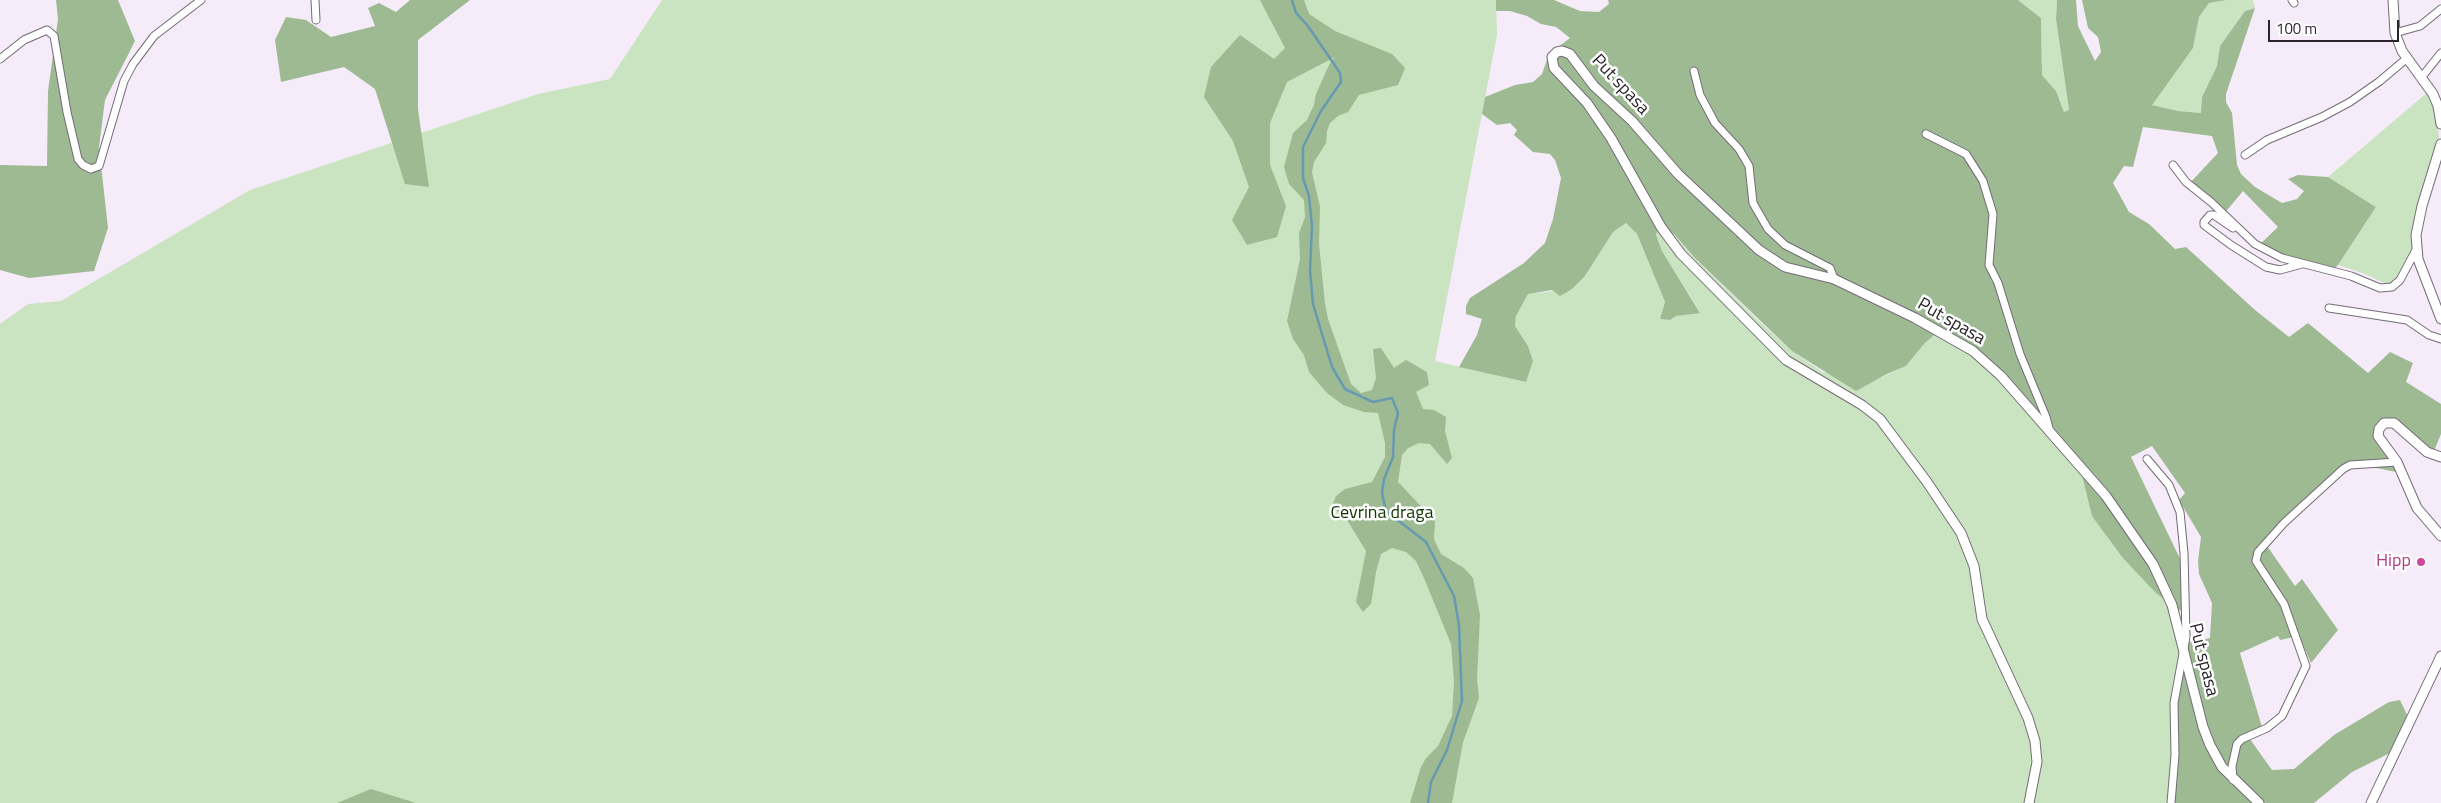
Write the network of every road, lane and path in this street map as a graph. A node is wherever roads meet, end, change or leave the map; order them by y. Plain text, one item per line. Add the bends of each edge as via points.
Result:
1 (201, 0) edge
2 (315, 0) edge
3 (2392, 0) edge
4 (2441, 9) edge
5 (316, 20) dead end
6 (2395, 32) junction
7 (2441, 53) edge
8 (0, 59) edge
9 (2406, 59) junction
10 (1694, 71) dead end
11 (2421, 78) junction
12 (2439, 106) edge
13 (2441, 124) edge
14 (1926, 134) dead end
15 (2441, 144) edge
16 (2245, 154) dead end
17 (2173, 165) dead end
18 (2243, 234) junction
19 (2417, 248) junction
20 (2302, 264) junction
21 (1834, 279) junction
22 (2329, 308) dead end
23 (2441, 319) edge
24 (2441, 340) edge
25 (2050, 432) junction
26 (2441, 457) edge
27 (2147, 459) dead end
28 (2397, 462) junction
29 (2441, 536) edge
30 (2184, 650) junction
31 (2441, 656) edge
32 (2233, 780) junction
33 (2029, 803) edge
34 (2171, 803) edge
35 (2259, 803) edge
36 (2371, 803) edge

1 - 8 street via 154,36 133,64 124,81 99,166 90,169 78,159 54,36 47,30 24,40
2 - 5 street
3 - 6 street
4 - 6 street via 2420,26
6 - 9 street
7 - 11 street
9 - 11 street
9 - 16 street via 2350,102 2267,140
10 - 21 street via 1700,95 1715,123 1739,149 1749,166 1753,203 1768,229 1785,245 1830,268
11 - 12 street
12 - 13 street
14 - 25 street via 1966,154 1983,181 1993,214 1989,265
15 - 19 street via 2418,223
17 - 18 street via 2186,182
18 - 20 street via 2264,250
18 - 20 street via 2214,215 2204,222 2231,245 2266,267 2280,270
19 - 20 street via 2400,280 2392,287 2380,288 2351,276
19 - 23 street via 2418,259
21 - 25 street, Put spasa via 1915,318 1973,351 2001,376
21 - 33 street, Put spasa via 1785,267 1759,250 1678,174 1632,121 1594,86 1570,54 1559,51 1554,55 1554,68 1595,114 1629,168 1660,228 1681,254 1786,360 1862,405 1880,420 1927,482 1960,533 1974,566 1982,619 2028,718 2035,741 2037,762
22 - 24 street via 2407,320 2429,336
25 - 30 street, Put spasa via 2106,496 2154,564 2172,605
26 - 28 street via 2427,452 2399,426 2384,423 2378,434
27 - 30 street via 2169,485 2180,512 2186,612
28 - 29 street via 2420,512
28 - 32 street via 2343,469 2284,523 2258,552 2256,560 2284,604 2306,666 2282,716 2237,744 2232,766
30 - 32 street, Put spasa via 2206,736 2215,757
30 - 34 street via 2174,703 2175,755
31 - 36 street
32 - 35 street, Put spasa

